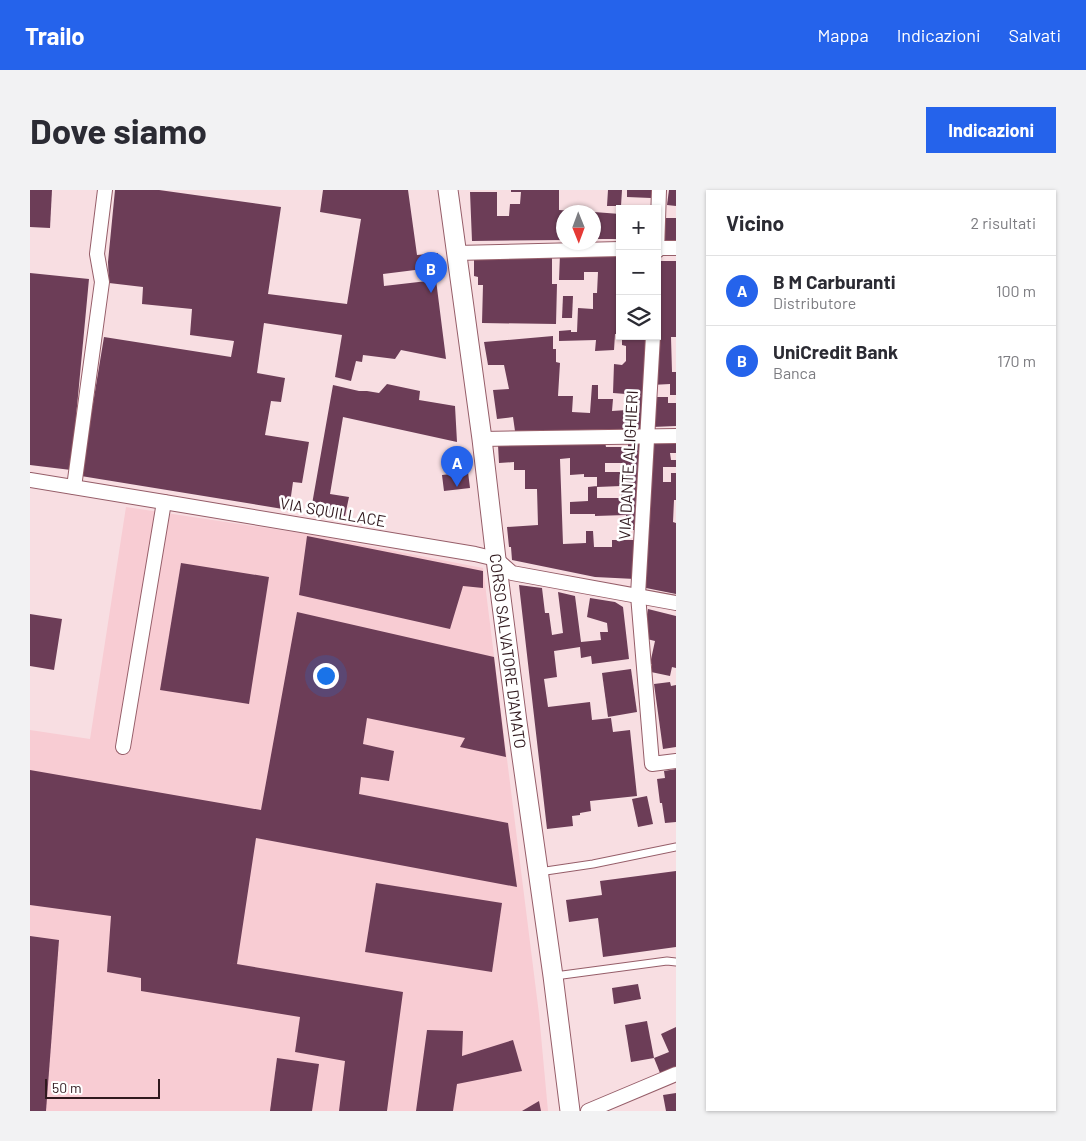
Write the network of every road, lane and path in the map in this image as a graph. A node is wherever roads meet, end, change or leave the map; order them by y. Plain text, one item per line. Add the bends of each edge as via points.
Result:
1 (106, 190) edge
2 (448, 190) edge
3 (659, 190) edge
4 (658, 205) edge
5 (676, 248) edge
6 (616, 249) edge
7 (661, 249) edge
8 (456, 252) junction
9 (652, 340) edge
10 (676, 436) edge
11 (647, 437) junction
12 (482, 440) junction
13 (30, 480) edge
14 (74, 487) junction
15 (164, 502) junction
16 (496, 559) junction
17 (638, 595) junction
18 (676, 603) edge
19 (123, 747) dead end
20 (676, 761) edge
21 (676, 847) edge
22 (538, 872) junction
23 (676, 962) edge
24 (554, 976) junction
25 (676, 1074) edge
26 (570, 1111) edge
27 (588, 1111) edge

1 - 14 street via 98,254 102,282
2 - 8 street, CORSO SALVATORE D'AMATO
3 - 4 street
5 - 7 street
6 - 8 street
8 - 12 street, CORSO SALVATORE D'AMATO
9 - 11 street, VIA DANTE ALIGHIERI
10 - 11 street
11 - 12 street
11 - 17 street, VIA DANTE ALIGHIERI
12 - 16 street, CORSO SALVATORE D'AMATO
13 - 14 street, VIA SQUILLACE
14 - 15 street, VIA SQUILLACE
15 - 16 street, VIA SQUILLACE
15 - 19 street
16 - 17 street via 512,573
16 - 22 street, CORSO SALVATORE D'AMATO
17 - 18 street
17 - 20 street, VIA DANTE ALIGHIERI via 652,764
21 - 22 lane
22 - 24 street, CORSO SALVATORE D'AMATO
23 - 24 lane
24 - 26 street, CORSO SALVATORE D'AMATO
25 - 27 street

